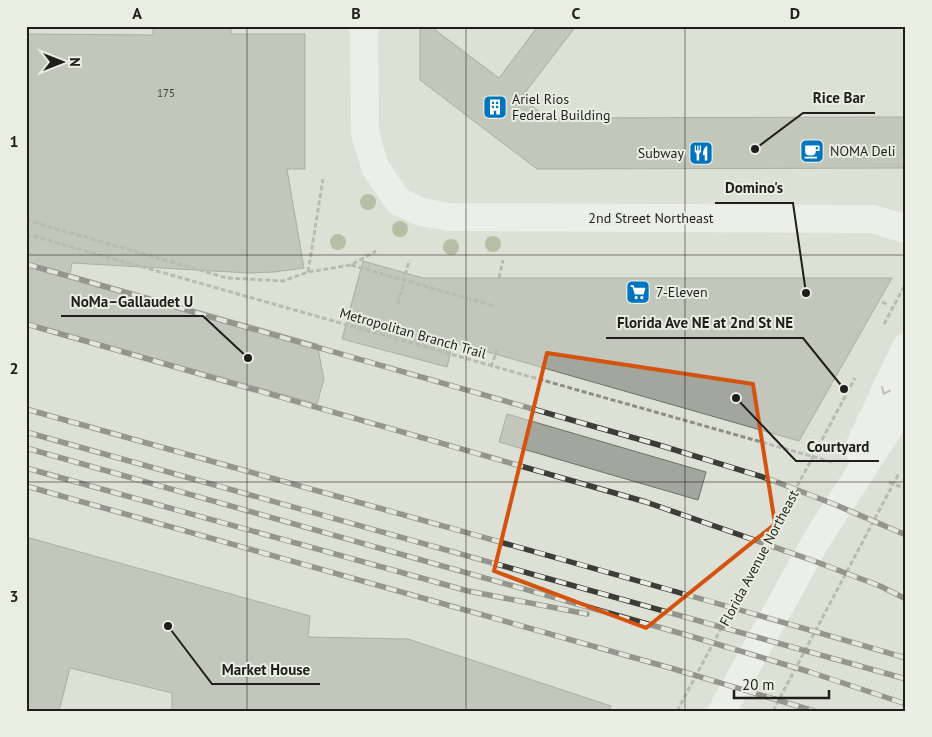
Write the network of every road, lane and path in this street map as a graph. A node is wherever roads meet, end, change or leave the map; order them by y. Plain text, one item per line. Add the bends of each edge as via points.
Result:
1 (364, 26) edge
2 (323, 179) dead end
3 (26, 220) edge
4 (906, 229) edge
5 (26, 234) edge
6 (376, 251) dead end
7 (409, 260) dead end
8 (503, 260) dead end
9 (351, 265) junction
10 (308, 272) junction
11 (499, 278) dead end
12 (404, 280) junction
13 (906, 284) edge
14 (897, 300) dead end
15 (882, 302) dead end
16 (398, 304) dead end
17 (888, 305) dead end
18 (494, 306) dead end
19 (906, 347) edge
20 (496, 350) dead end
21 (491, 366) junction
22 (906, 402) edge
23 (841, 404) dead end
24 (795, 450) dead end
25 (901, 468) dead end
26 (817, 539) junction
27 (677, 711) edge
28 (722, 711) edge
29 (773, 711) edge

1 - 4 street, 2nd Street Northeast via 365,133 375,167 398,201 421,212 449,216 873,219
2 - 10 path
3 - 10 path via 227,278 283,281
5 - 21 path, Metropolitan Branch Trail
6 - 9 path
7 - 12 path
8 - 11 path
9 - 10 path
9 - 12 path
12 - 16 path
12 - 18 path
13 - 14 path
15 - 17 path
19 -> 26 street
20 - 21 path
21 - 24 path, Metropolitan Branch Trail
22 - 26 street
23 - 27 path, Florida Avenue Northeast
25 - 29 path
26 - 28 street

